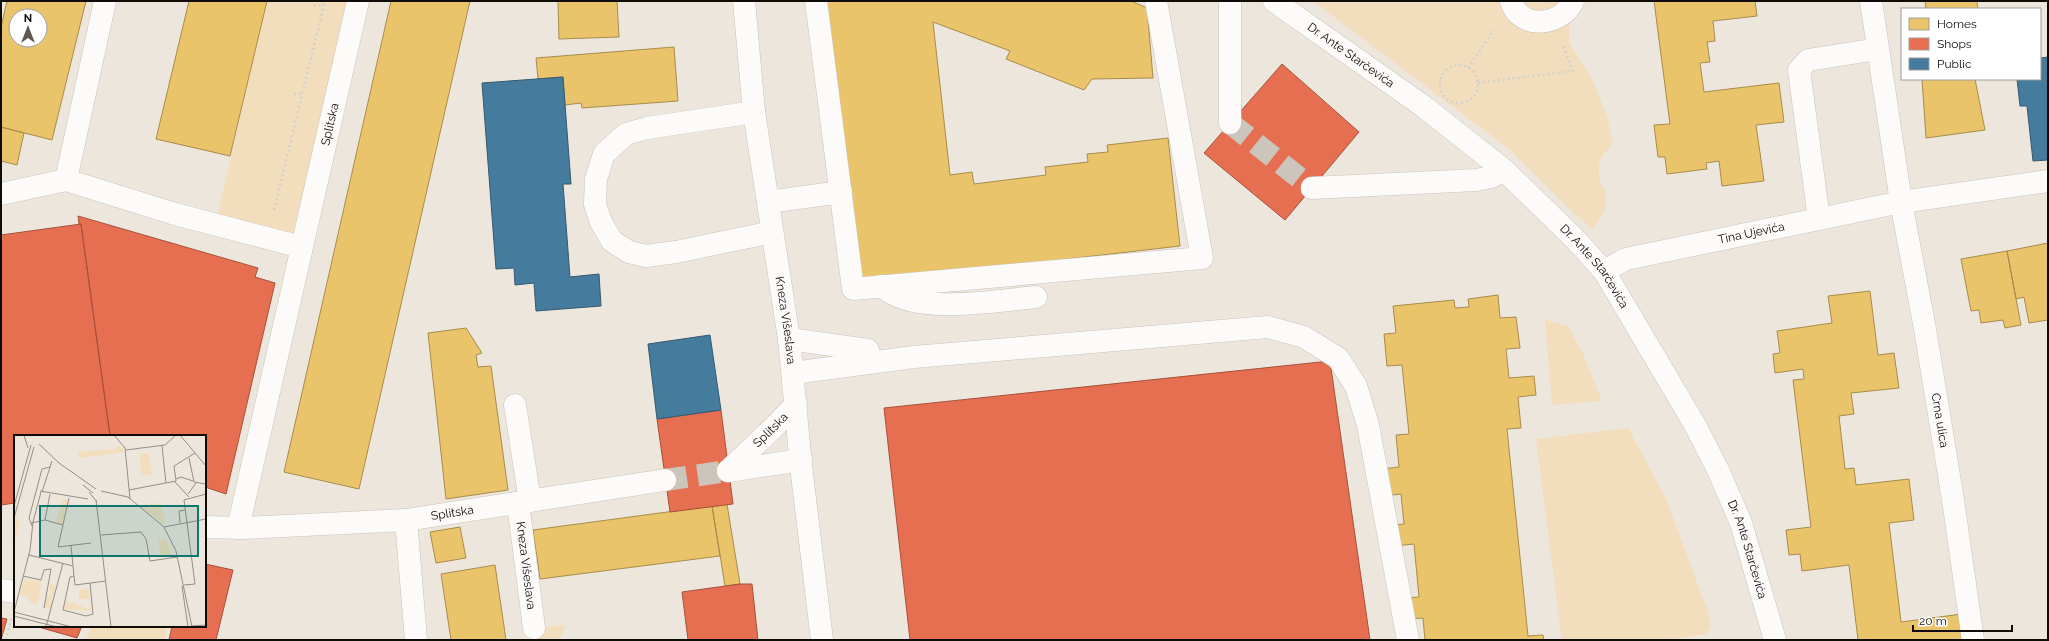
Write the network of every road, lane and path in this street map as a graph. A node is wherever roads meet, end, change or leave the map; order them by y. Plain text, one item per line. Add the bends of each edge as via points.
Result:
1 (106, 1) edge
2 (325, 1) edge
3 (358, 1) edge
4 (744, 1) edge
5 (1156, 1) edge
6 (1230, 1) edge
7 (1274, 1) edge
8 (1573, 1) edge
9 (1871, 1) edge
10 (1512, 3) edge
11 (816, 4) edge
12 (314, 5) dead end
13 (323, 6) junction
14 (1551, 21) junction
15 (1878, 49) junction
16 (1468, 68) junction
17 (1478, 83) junction
18 (294, 94) dead end
19 (302, 94) junction
20 (754, 112) junction
21 (1230, 123) dead end
22 (1504, 170) junction
23 (66, 180) junction
24 (2048, 181) edge
25 (1312, 188) tunnel mouth
26 (841, 192) junction
27 (1, 194) edge
28 (768, 202) junction
29 (1901, 202) junction
30 (1819, 219) junction
31 (772, 232) junction
32 (267, 238) junction
33 (301, 247) junction
34 (1604, 271) junction
35 (882, 286) junction
36 (1036, 298) dead end
37 (789, 339) junction
38 (870, 363) junction
39 (793, 373) junction
40 (796, 404) junction
41 (515, 405) dead end
42 (801, 460) junction
43 (665, 480) tunnel mouth
44 (524, 502) junction
45 (406, 520) junction
46 (206, 526) edge
47 (238, 528) junction
48 (1, 590) edge
49 (14, 592) edge
50 (534, 628) dead end
51 (416, 640) edge
52 (822, 640) edge
53 (1408, 640) edge
54 (1775, 640) edge
55 (1973, 640) edge

1 - 23 street
2 - 13 path
3 - 33 street, Splitska
4 - 20 street, Kneza Višeslava
5 - 35 street via 1202,258
6 - 21 street
7 - 22 street, Dr. Ante Starčevića via 1423,106
8 - 14 street via 1562,16
9 - 15 street
10 - 14 street via 1519,14 1528,20 1540,23
10 - 16 path
11 - 26 street
12 - 13 path
13 - 19 path
14 - 17 path via 1574,72
15 - 29 street
15 - 30 street via 1808,60 1799,70
16 - 17 path
16 - 17 path via 1456,65 1445,71 1440,82 1443,95 1452,102 1465,102 1474,95
18 - 19 path
19 - 32 path
20 - 28 street, Kneza Višeslava
20 - 31 street via 647,128 626,134 604,154 596,179 595,204 601,222 612,241 629,252 646,256
22 - 25 street via 1491,177 1476,180
22 - 34 street, Dr. Ante Starčevića
23 - 27 street
23 - 32 street via 175,214
24 - 29 street, Tina Ujevića
26 - 28 street
26 - 35 street via 854,289
28 - 31 street, Kneza Višeslava
29 - 30 street, Tina Ujevića
29 - 55 street, Crna ulica via 1934,383
30 - 34 street, Tina Ujevića via 1626,259
31 - 37 street, Kneza Višeslava
32 - 33 street
33 - 47 street, Splitska
34 - 54 street, Dr. Ante Starčevića via 1718,470 1741,523
35 - 36 street via 896,297 932,304 985,303
37 - 38 street via 868,350
37 - 39 street, Kneza Višeslava
38 - 39 street
38 - 53 street via 914,357 1268,327 1304,337 1338,358 1356,386 1368,425
39 - 40 street, Kneza Višeslava
40 - 42 street, Kneza Višeslava
40 - 42 street, Splitska via 728,471
41 - 44 street, Kneza Višeslava
42 - 52 street, Kneza Višeslava
43 - 44 street, Splitska
44 - 45 street, Splitska
44 - 50 street, Kneza Višeslava
45 - 47 street, Splitska
45 - 51 street
46 - 47 street, Splitska
48 - 49 street

